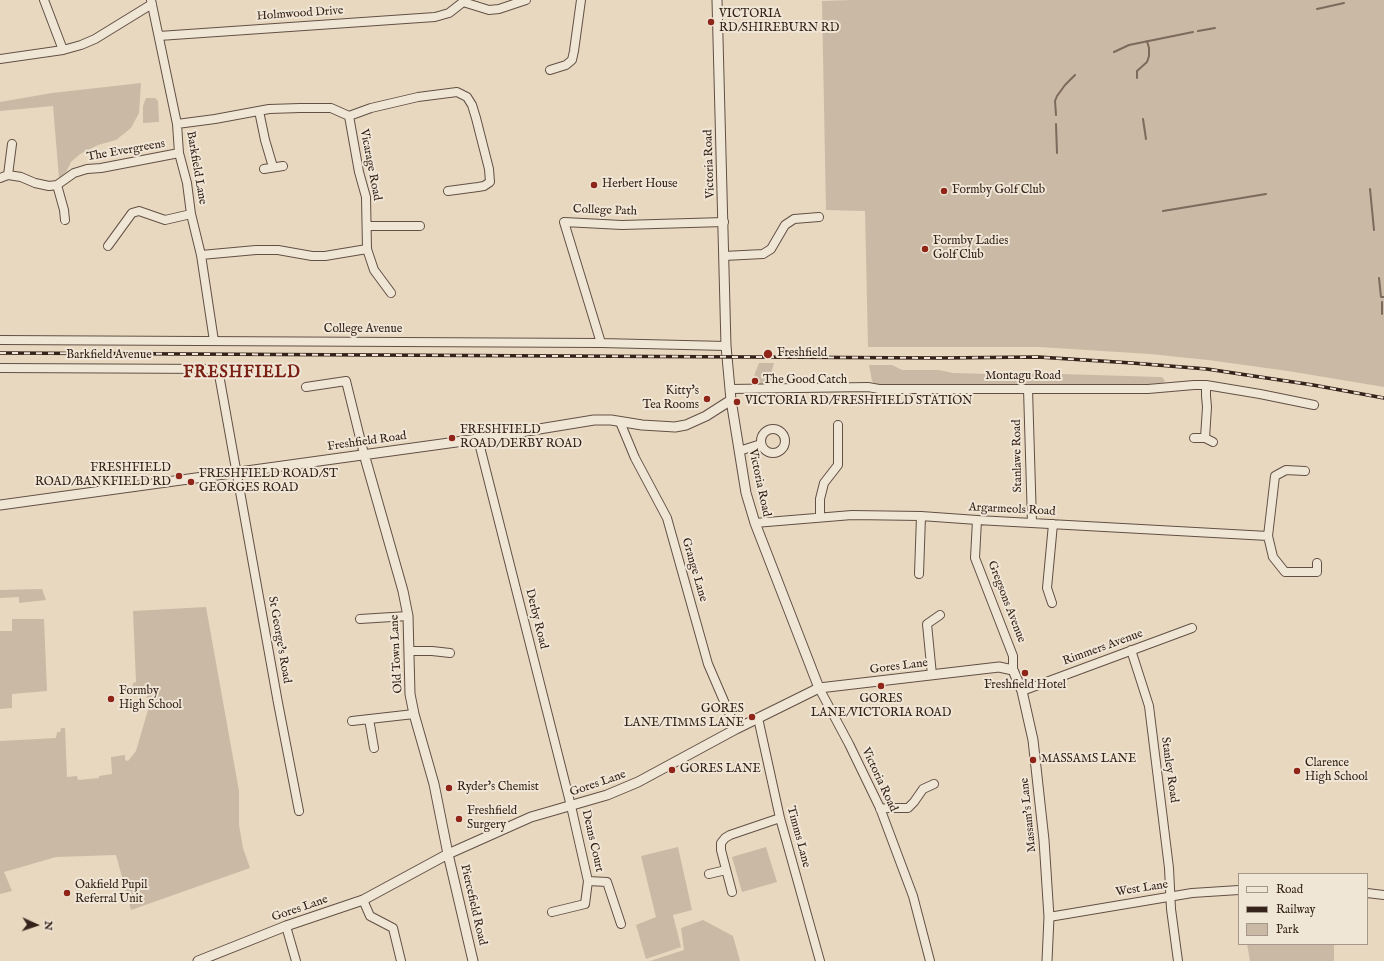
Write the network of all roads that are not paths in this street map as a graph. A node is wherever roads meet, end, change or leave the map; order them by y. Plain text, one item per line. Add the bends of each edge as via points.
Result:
1 (44, 0) edge
2 (526, 0) edge
3 (581, 0) edge
4 (717, 0) edge
5 (463, 1) edge
6 (151, 2) edge
7 (159, 36) junction
8 (63, 50) junction
9 (0, 59) edge
10 (550, 70) dead end
11 (259, 112) junction
12 (348, 116) junction
13 (176, 124) junction
14 (12, 144) dead end
15 (179, 153) junction
16 (283, 166) dead end
17 (273, 167) junction
18 (264, 170) dead end
19 (4, 177) edge
20 (57, 185) junction
21 (448, 191) dead end
22 (191, 214) junction
23 (819, 217) dead end
24 (65, 220) dead end
25 (724, 222) junction
26 (368, 226) junction
27 (420, 226) dead end
28 (108, 246) dead end
29 (367, 249) junction
30 (201, 255) junction
31 (724, 256) junction
32 (391, 293) dead end
33 (0, 340) edge
34 (214, 341) junction
35 (601, 343) junction
36 (726, 346) junction
37 (0, 368) edge
38 (1206, 386) junction
39 (306, 387) dead end
40 (730, 388) junction
41 (1028, 389) junction
42 (731, 400) junction
43 (1314, 405) dead end
44 (620, 422) junction
45 (838, 425) dead end
46 (478, 438) junction
47 (1194, 438) dead end
48 (761, 444) dead end
49 (739, 451) junction
50 (364, 454) junction
51 (237, 472) junction
52 (1306, 472) dead end
53 (0, 505) edge
54 (921, 516) junction
55 (820, 517) junction
56 (977, 520) junction
57 (1032, 522) junction
58 (755, 523) junction
59 (1053, 524) junction
60 (1268, 536) junction
61 (1317, 563) dead end
62 (919, 574) dead end
63 (1052, 603) dead end
64 (940, 615) dead end
65 (408, 616) junction
66 (360, 619) dead end
67 (1192, 628) dead end
68 (1131, 650) junction
69 (409, 651) junction
70 (450, 653) dead end
71 (1013, 670) junction
72 (932, 675) junction
73 (819, 688) junction
74 (1022, 691) junction
75 (414, 714) junction
76 (758, 718) junction
77 (369, 719) junction
78 (352, 721) dead end
79 (736, 729) junction
80 (374, 748) dead end
81 (934, 784) dead end
82 (571, 806) junction
83 (880, 809) junction
84 (299, 811) dead end
85 (780, 818) junction
86 (448, 854) junction
87 (726, 870) junction
88 (710, 874) dead end
89 (588, 881) junction
90 (1238, 890) edge
91 (732, 892) dead end
92 (1368, 893) edge
93 (1384, 895) edge
94 (1171, 897) junction
95 (363, 900) junction
96 (552, 912) dead end
97 (1049, 917) junction
98 (621, 924) dead end
99 (286, 926) junction
100 (198, 961) edge
101 (296, 961) edge
102 (401, 961) edge
103 (473, 961) edge
104 (820, 961) edge
105 (930, 961) edge
106 (1047, 961) edge
107 (1178, 961) edge

1 - 8 street
2 - 5 street via 489,10
3 - 10 street via 572,60 566,65
4 - 25 street, Victoria Road
5 - 7 street, Holmwood Drive via 449,13 435,18
6 - 7 street, Barkfield Lane
6 - 8 street via 95,39
7 - 13 street, Barkfield Lane
8 - 9 street
11 - 12 street, Vicarage Road via 269,109 331,108
11 - 13 street, Vicarage Road
11 - 17 street
12 - 21 street via 418,97 457,92 467,97 476,118 490,182 484,186
12 - 26 street, Vicarage Road via 366,197
13 - 15 street, Barkfield Lane
14 - 19 street
15 - 20 street, The Evergreens via 87,169 74,173
15 - 22 street, Barkfield Lane via 187,183
16 - 17 street
17 - 18 street
19 - 20 street via 21,177 42,185
20 - 24 street
22 - 28 street via 165,220 139,210 132,213
22 - 30 street, Barkfield Lane
23 - 31 street via 794,219 785,225 771,249 762,254
25 - 31 street, Victoria Road
25 - 35 street, College Path via 622,225 564,222
26 - 27 street
26 - 29 street, Vicarage Road
29 - 30 street via 324,256 278,250
29 - 32 street via 374,270
30 - 34 street, Barkfield Lane
31 - 36 street, Victoria Road
33 - 34 street, College Avenue
34 - 35 street, College Avenue
35 - 36 street, College Avenue
36 - 40 street, Victoria Road
37 - 51 street, Barkfield Avenue via 218,369
38 - 41 street, Montagu Road via 1185,385 1148,389
38 - 43 street, Montagu Road
38 - 47 street via 1209,440
39 - 50 street via 346,381
40 - 41 street, Montagu Road
40 - 42 street, Victoria Road
41 - 57 street, Stanlawe Road
42 - 44 street, Freshfield Road via 686,425 675,427
42 - 49 street, Victoria Road
44 - 46 street, Freshfield Road via 594,420
44 - 79 street, Grange Lane via 635,458 667,518 708,664
45 - 55 street via 838,465 824,482 820,499
46 - 50 street, Freshfield Road
46 - 82 street, Derby Road
48 - 49 street
49 - 58 street, Victoria Road via 746,493
50 - 51 street, Freshfield Road
50 - 65 street, Old Town Lane via 401,581
51 - 53 street, Freshfield Road
51 - 84 street, St George's Road
52 - 60 street via 1286,470 1275,476
54 - 55 street, Argarmeols Road
54 - 56 street, Argarmeols Road
54 - 62 street
55 - 58 street, Argarmeols Road
56 - 57 street, Argarmeols Road
56 - 71 street, Gregsons Avenue via 976,558 1013,656
57 - 59 street, Argarmeols Road
58 - 73 street, Victoria Road
59 - 60 street, Argarmeols Road
59 - 63 street via 1047,588
60 - 61 street via 1273,557 1285,572 1317,572
64 - 72 street via 927,624
65 - 66 street
65 - 69 street, Old Town Lane
67 - 68 street, Rimmers Avenue
68 - 74 street, Rimmers Avenue
68 - 94 street, Stanley Road via 1149,706 1170,868
69 - 70 street
69 - 75 street, Old Town Lane via 410,694
71 - 72 street, Gores Lane via 999,667
71 - 74 street, Massam's Lane
72 - 73 street, Gores Lane
73 - 76 street, Gores Lane
73 - 83 street, Victoria Road
74 - 97 street, Massam's Lane via 1033,740
75 - 77 street
75 - 86 street, Old Town Lane via 434,784
76 - 79 street, Gores Lane
76 - 85 street, Timms Lane
77 - 78 street
77 - 80 street
79 - 82 street, Gores Lane via 638,782
81 - 83 street via 923,789 908,808
82 - 86 street, Gores Lane via 531,817
82 - 89 street, Deans Court
83 - 105 street, Victoria Road via 913,896
85 - 87 street via 725,838 721,850
85 - 104 street, Timms Lane
86 - 95 street, Gores Lane
86 - 103 street, Piercefield Road
87 - 88 street
87 - 91 street
89 - 96 street, Deans Court via 585,904
89 - 98 street, Deans Court via 607,882
90 - 94 street, West Lane
92 - 93 street
94 - 97 street, West Lane
94 - 107 street, Stanley Road
95 - 99 street, Gores Lane
95 - 102 street via 370,916 393,928
97 - 106 street, Massam's Lane
99 - 100 street, Gores Lane
99 - 101 street

